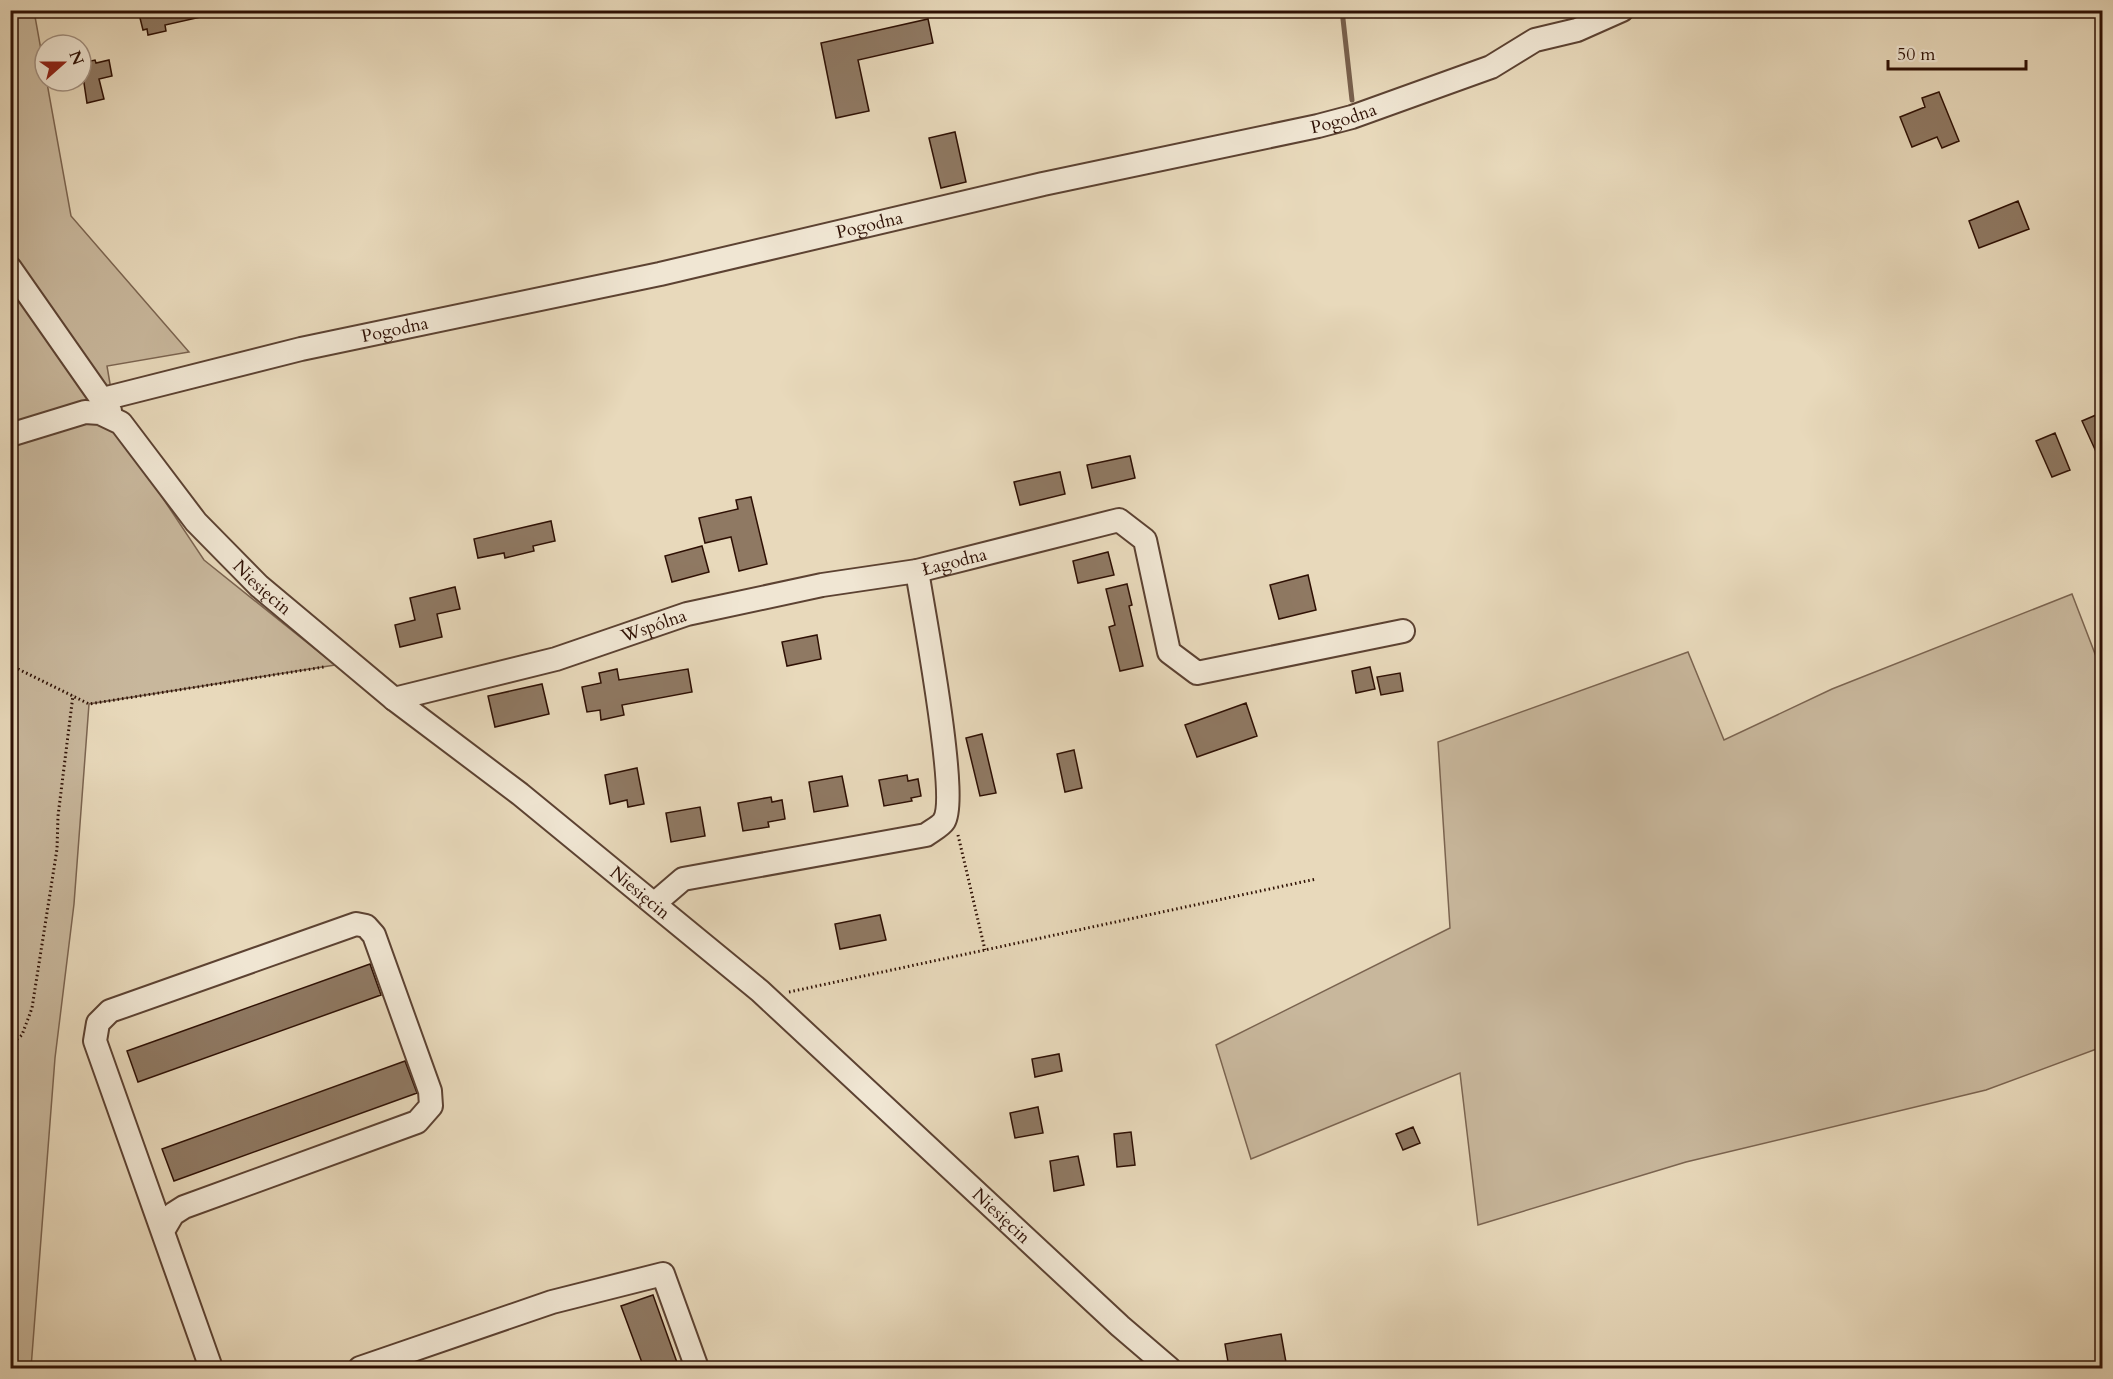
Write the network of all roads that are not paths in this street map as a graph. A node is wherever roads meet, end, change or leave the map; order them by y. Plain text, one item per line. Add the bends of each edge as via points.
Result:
1 (1622, 10) edge
2 (10, 268) edge
3 (108, 408) junction
4 (10, 435) edge
5 (917, 571) junction
6 (1403, 631) dead end
7 (394, 699) junction
8 (655, 903) junction
9 (163, 1231) junction
10 (212, 1368) edge
11 (361, 1368) edge
12 (697, 1368) edge
13 (1169, 1368) edge

1 - 3 street, Pogodna via 1577,30 1535,40 1491,67 1318,126 1032,187 660,274 301,349
2 - 3 street, Niesięcin
3 - 4 street
3 - 7 street, Niesięcin via 212,539 289,613
5 - 6 street, Łagodna via 1119,520 1145,540 1169,652 1197,673
5 - 7 street, Wspólna via 822,585 687,614 556,659
5 - 8 street, Łagodna via 949,796 944,820 926,835 683,879
7 - 8 street, Niesięcin via 490,770
8 - 13 street, Niesięcin via 772,1002
9 - 9 street via 95,1041 98,1023 110,1011 356,924 366,926 374,935 430,1091 431,1106 417,1122 184,1207 173,1214
9 - 10 street
11 - 12 street via 552,1302 663,1275

